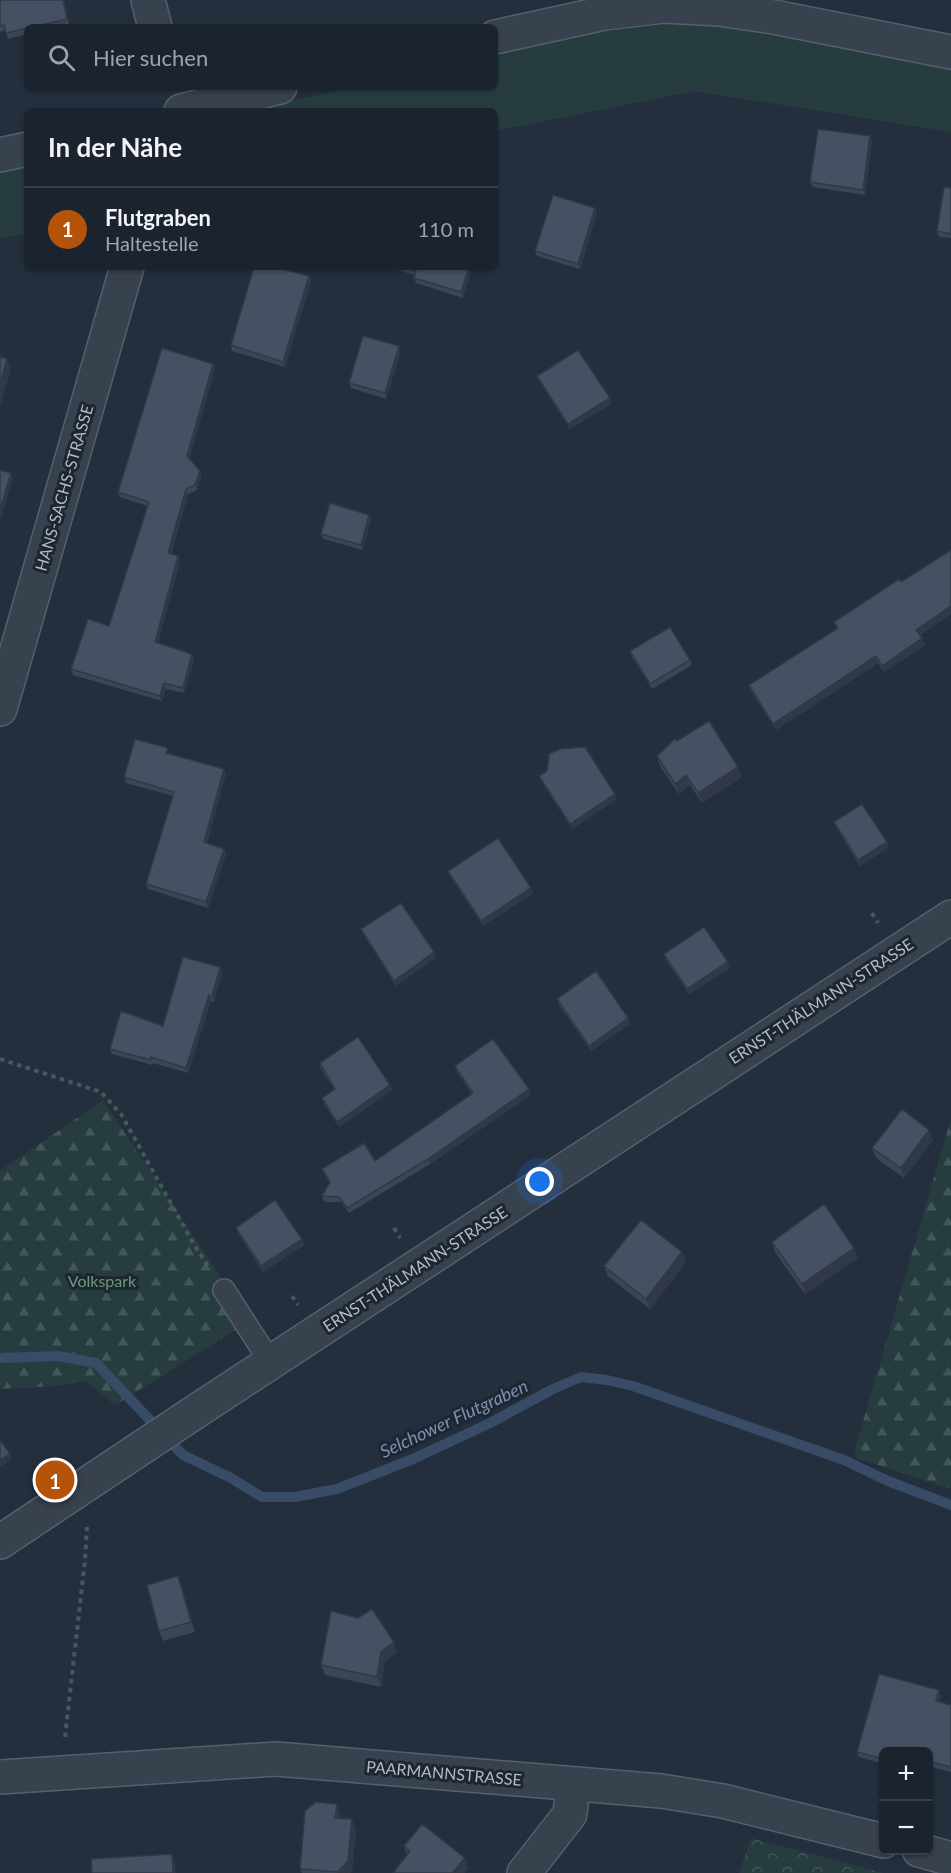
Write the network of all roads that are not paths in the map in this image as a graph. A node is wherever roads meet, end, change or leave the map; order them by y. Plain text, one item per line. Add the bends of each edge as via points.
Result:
1 (148, 0) edge
2 (154, 24) edge
3 (498, 36) edge
4 (951, 52) edge
5 (171, 90) edge
6 (268, 90) edge
7 (174, 108) edge
8 (193, 108) edge
9 (24, 150) edge
10 (0, 155) edge
11 (126, 270) edge
12 (1, 704) edge
13 (951, 917) edge
14 (224, 1290) road end
15 (271, 1363) junction
16 (0, 1542) edge
17 (0, 1776) edge
18 (573, 1784) junction
19 (879, 1840) edge
20 (933, 1854) edge
21 (951, 1859) edge
22 (524, 1873) edge

1 - 2 street
3 - 4 street via 605,13 664,6 774,17
5 - 7 street
6 - 8 street
9 - 10 street
11 - 12 street, HANS-SACHS-STRASSE
13 - 15 street, ERNST-THÄLMANN-STRASSE
14 - 15 lane
15 - 16 street, ERNST-THÄLMANN-STRASSE
17 - 18 street, PAARMANNSTRASSE via 276,1759
18 - 19 street, PAARMANNSTRASSE via 723,1801
18 - 22 street via 570,1814
20 - 21 street

